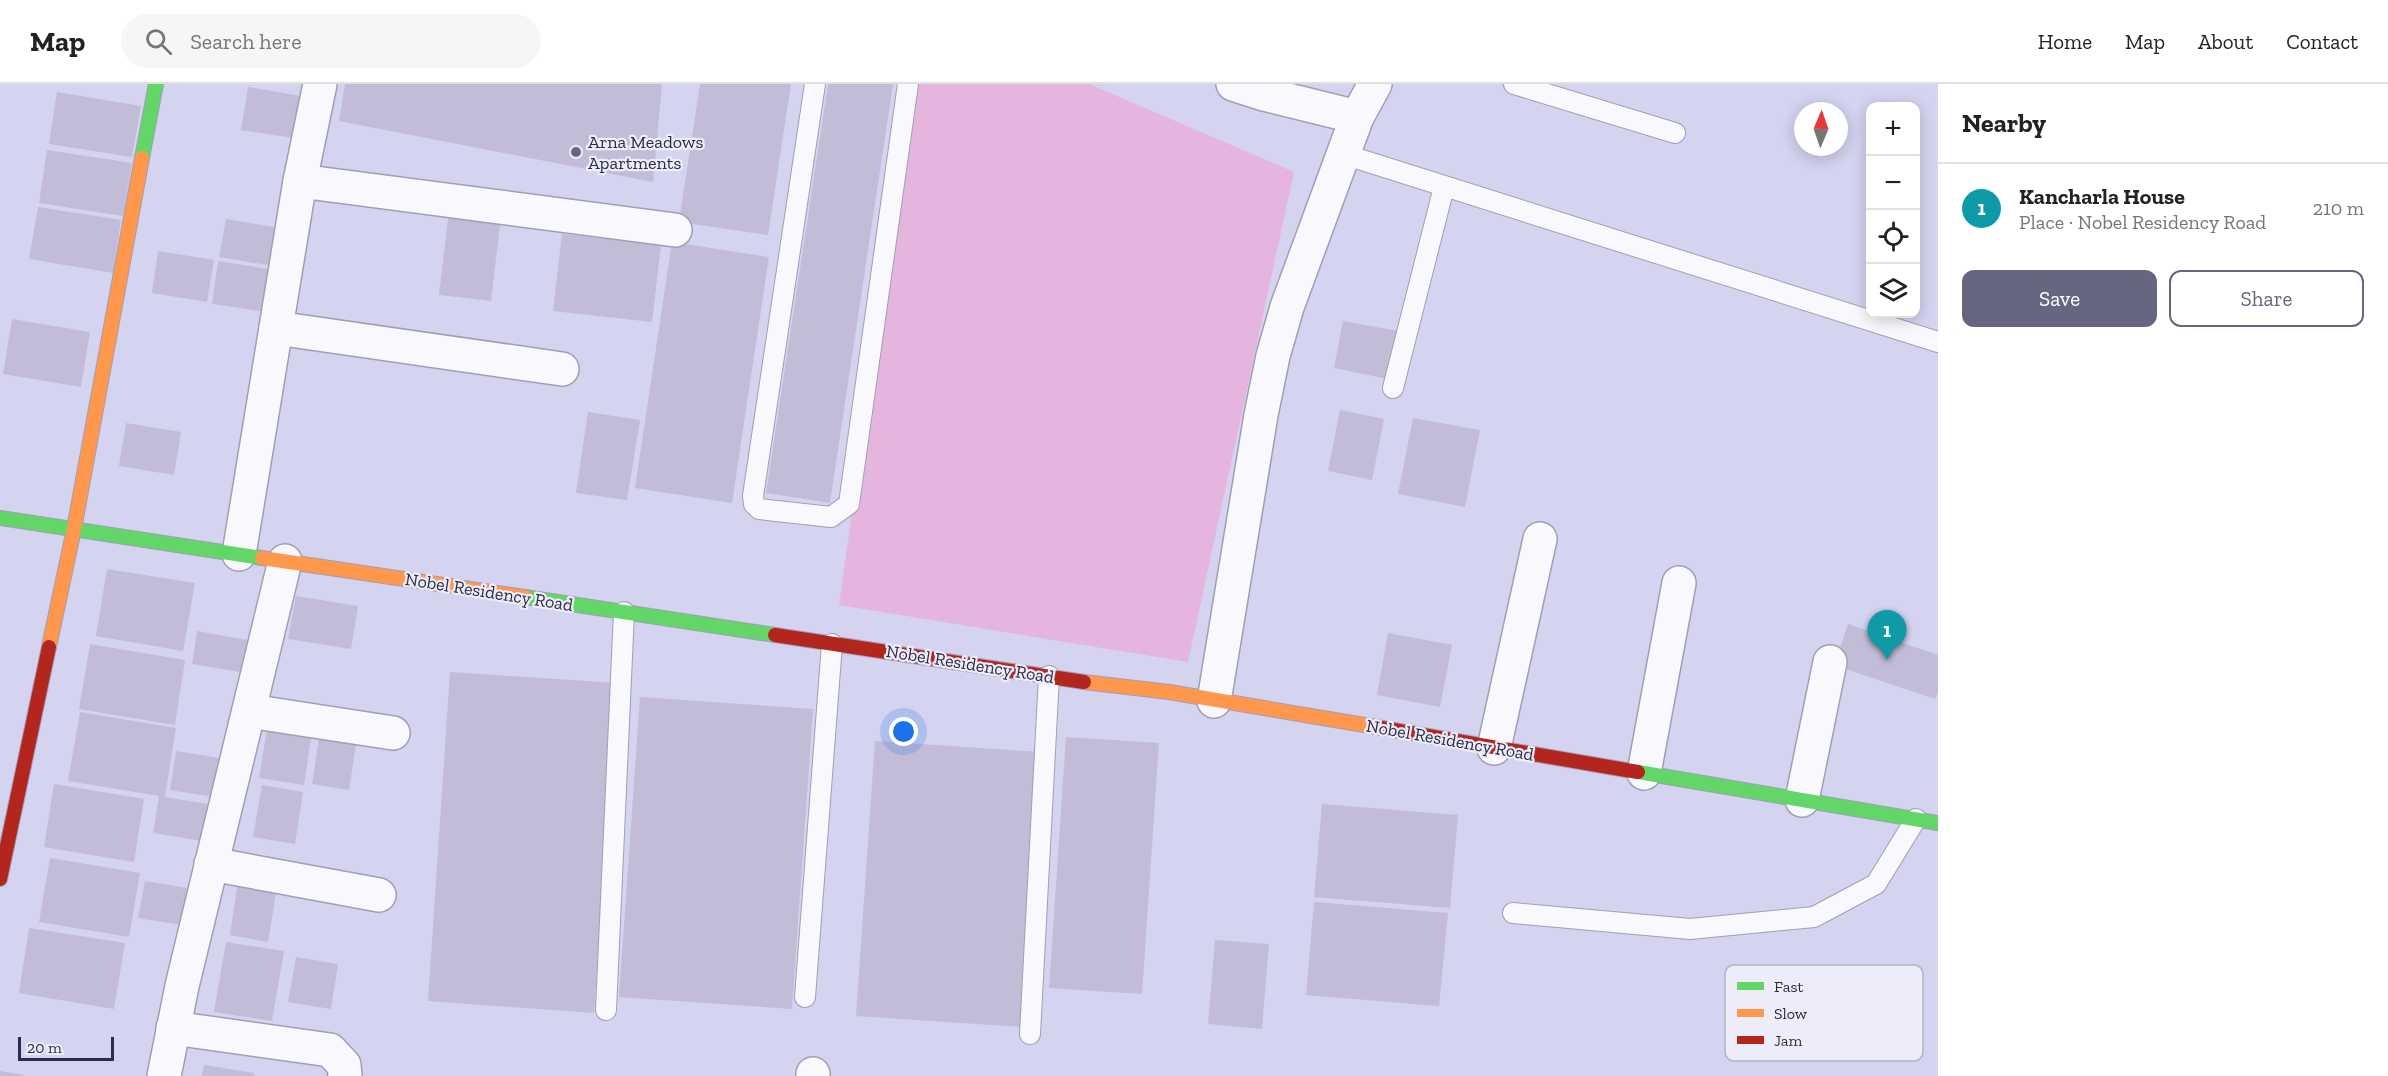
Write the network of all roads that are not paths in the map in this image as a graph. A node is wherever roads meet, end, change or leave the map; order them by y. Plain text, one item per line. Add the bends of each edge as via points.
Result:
1 (156, 84) edge
2 (320, 84) edge
3 (815, 84) edge
4 (908, 84) edge
5 (1376, 84) edge
6 (1515, 84) edge
7 (1246, 86) edge
8 (1357, 117) junction
9 (1675, 133) dead end
10 (1343, 154) junction
11 (300, 181) junction
12 (1444, 187) junction
13 (675, 230) dead end
14 (276, 328) junction
15 (1938, 342) edge
16 (562, 369) dead end
17 (1393, 388) dead end
18 (0, 518) edge
19 (74, 529) junction
20 (1540, 539) dead end
21 (239, 554) junction
22 (285, 561) junction
23 (1679, 584) dead end
24 (624, 612) junction
25 (832, 644) junction
26 (1830, 662) dead end
27 (1049, 676) junction
28 (1214, 700) junction
29 (249, 711) junction
30 (393, 733) dead end
31 (1494, 748) junction
32 (1644, 773) junction
33 (1802, 800) junction
34 (1916, 819) junction
35 (1938, 823) edge
36 (211, 864) junction
37 (0, 879) edge
38 (380, 895) dead end
39 (1513, 913) dead end
40 (805, 997) dead end
41 (606, 1010) dead end
42 (173, 1028) junction
43 (1030, 1034) dead end
44 (164, 1076) edge
45 (345, 1076) edge

1 - 19 street
2 - 11 street
3 - 4 lane via 753,496 759,509 831,517 849,504
5 - 8 street
6 - 9 lane
7 - 8 street
8 - 10 street
10 - 12 lane
10 - 28 street via 1287,307 1260,415
11 - 13 street
11 - 14 street
12 - 15 lane
12 - 17 lane
14 - 16 street
14 - 21 street
18 - 19 street, Nobel Residency Road
19 - 21 street, Nobel Residency Road
19 - 37 street
20 - 31 street
21 - 22 street, Nobel Residency Road
22 - 24 street, Nobel Residency Road
22 - 29 street
23 - 32 street
24 - 25 street, Nobel Residency Road
24 - 41 lane
25 - 27 street, Nobel Residency Road
25 - 40 lane
26 - 33 street
27 - 28 street, Nobel Residency Road
27 - 43 lane
28 - 31 street, Nobel Residency Road
29 - 30 street
29 - 36 street
31 - 32 street, Nobel Residency Road
32 - 33 street, Nobel Residency Road
33 - 34 street, Nobel Residency Road
34 - 35 street, Nobel Residency Road
34 - 39 lane via 1876,884 1814,917 1690,929
36 - 38 street
36 - 42 street
42 - 44 street
42 - 45 street via 330,1050 344,1065

